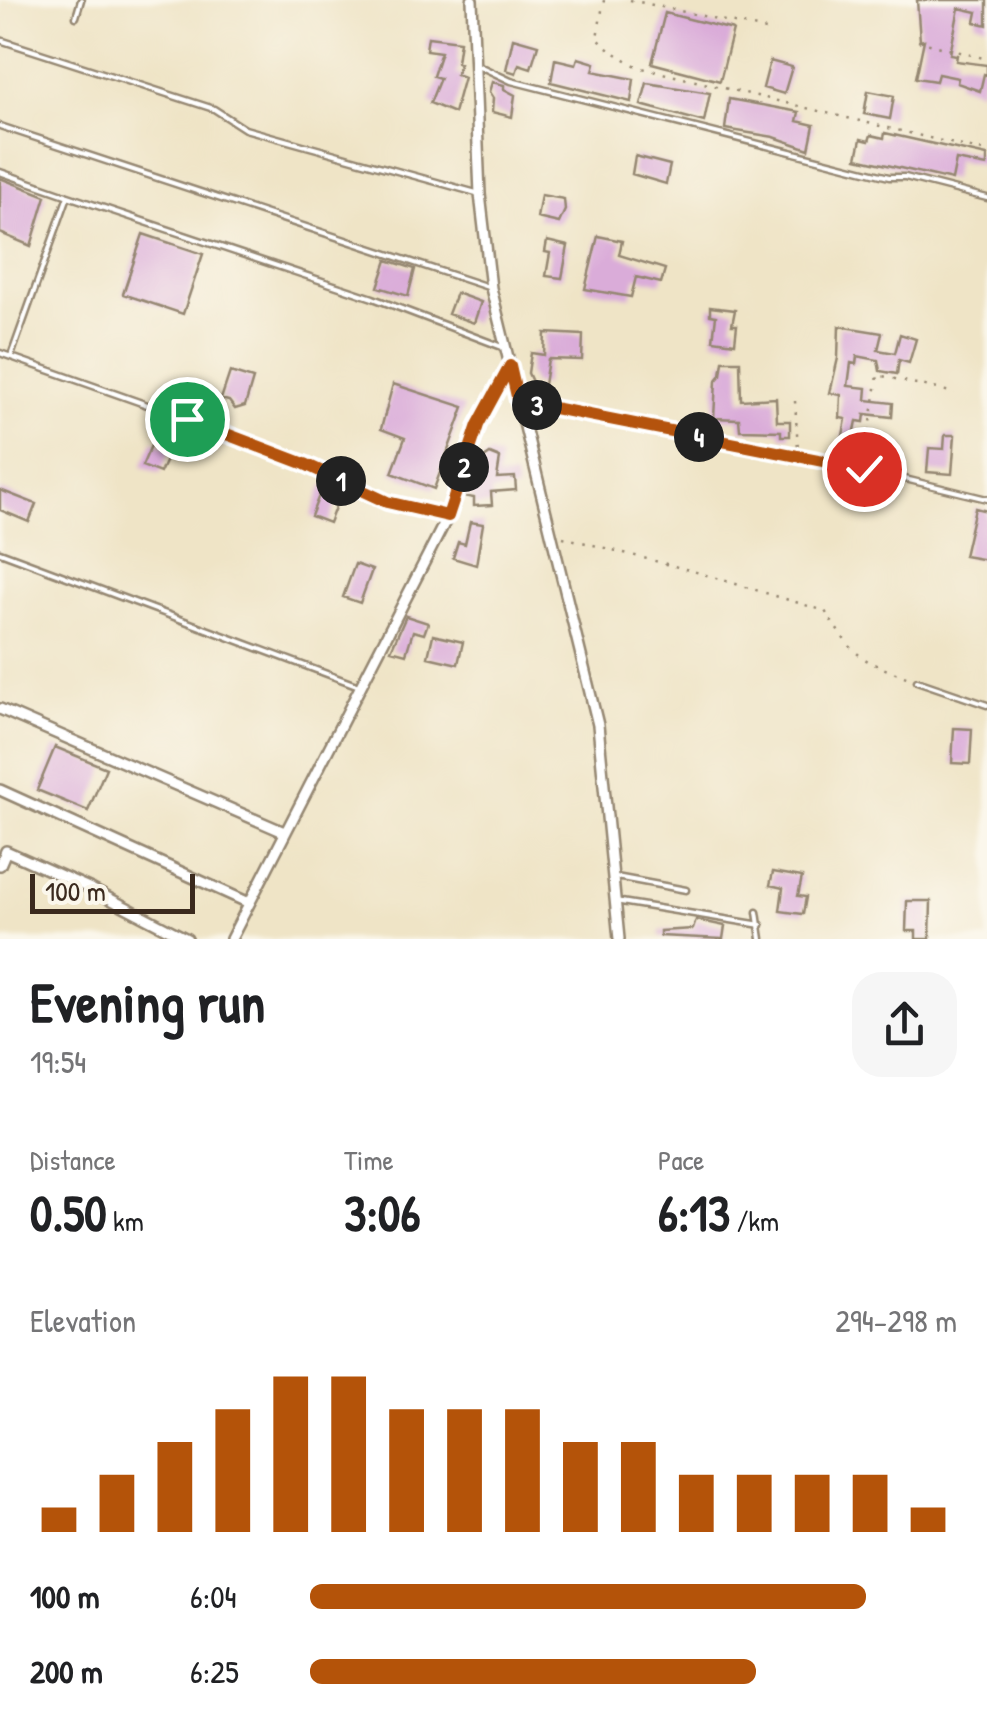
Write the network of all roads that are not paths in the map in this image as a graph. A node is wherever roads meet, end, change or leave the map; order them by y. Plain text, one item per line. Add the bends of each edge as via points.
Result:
1 (81, 0) edge
2 (472, 0) edge
3 (76, 17) dead end
4 (0, 40) edge
5 (475, 64) junction
6 (0, 126) edge
7 (0, 172) edge
8 (480, 194) junction
9 (68, 196) junction
10 (987, 198) edge
11 (491, 288) junction
12 (507, 348) junction
13 (0, 353) edge
14 (12, 356) junction
15 (510, 366) junction
16 (518, 401) junction
17 (987, 499) edge
18 (448, 516) junction
19 (0, 552) edge
20 (918, 681) road end
21 (359, 686) junction
22 (987, 705) edge
23 (0, 709) edge
24 (0, 790) edge
25 (284, 832) junction
26 (0, 865) edge
27 (611, 876) junction
28 (686, 890) dead end
29 (615, 901) junction
30 (247, 902) junction
31 (756, 912) dead end
32 (761, 925) junction
33 (187, 939) edge
34 (231, 939) edge
35 (619, 939) edge
36 (761, 939) edge

1 - 3 lane
2 - 5 street
4 - 8 lane via 214,109 245,130
5 - 8 street
5 - 10 lane via 511,81
6 - 11 lane
7 - 9 lane
8 - 11 street
9 - 12 lane
9 - 14 lane
11 - 12 street
12 - 15 street
13 - 14 lane
14 - 18 lane via 305,464 387,502
15 - 16 street
15 - 18 street via 478,425
16 - 17 lane
16 - 27 street via 598,726
18 - 21 street
19 - 21 lane
20 - 22 lane
21 - 25 street
23 - 25 street
24 - 30 street
25 - 30 street
26 - 33 street via 6,850
27 - 28 lane
27 - 29 street
29 - 32 lane
29 - 35 street
30 - 34 street
31 - 32 lane
32 - 36 lane

